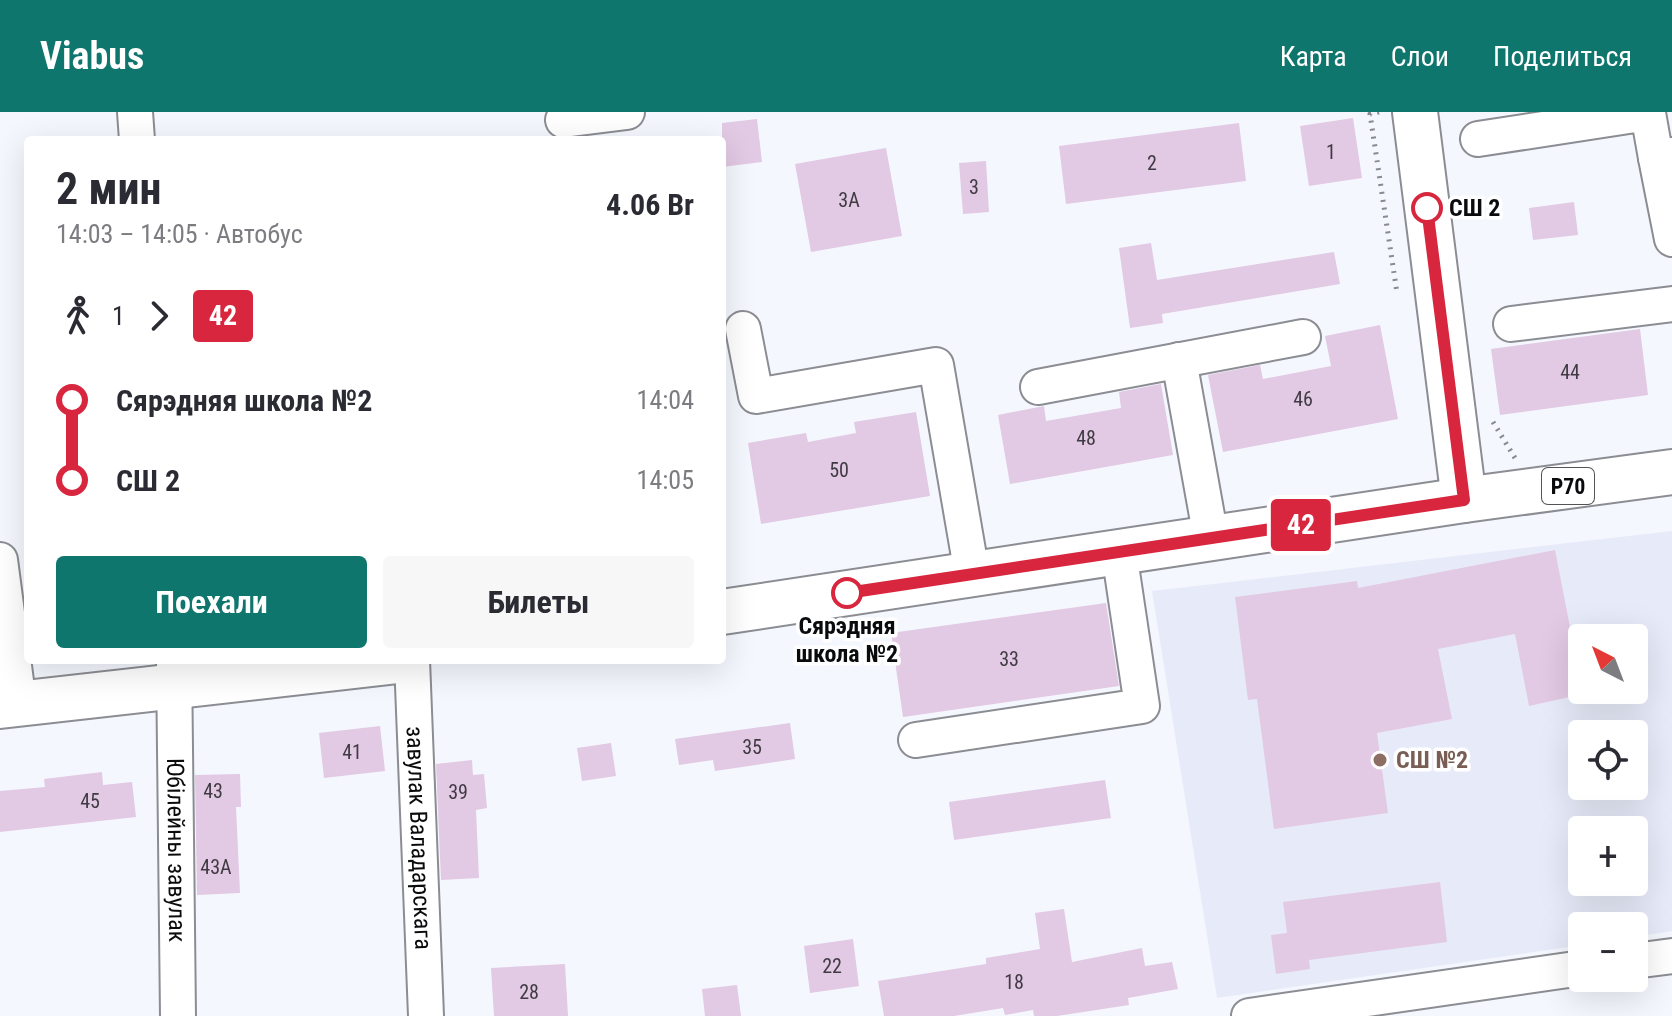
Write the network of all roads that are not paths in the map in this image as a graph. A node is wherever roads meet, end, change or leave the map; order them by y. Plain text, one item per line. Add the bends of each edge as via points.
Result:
1 (135, 112) edge
2 (627, 112) edge
3 (1415, 112) edge
4 (563, 120) dead end
5 (137, 136) edge
6 (1478, 139) dead end
7 (1664, 156) edge
8 (1672, 239) edge
9 (1672, 304) edge
10 (1511, 324) dead end
11 (743, 329) dead end
12 (1303, 337) dead end
13 (1179, 360) junction
14 (1038, 387) dead end
15 (1672, 472) edge
16 (1464, 500) junction
17 (1211, 538) junction
18 (1119, 552) junction
19 (0, 560) edge
20 (972, 574) junction
21 (726, 611) edge
22 (337, 664) edge
23 (410, 664) edge
24 (174, 673) edge
25 (10, 705) edge
26 (916, 740) dead end
27 (1672, 956) edge
28 (1648, 959) edge
29 (1568, 970) edge
30 (178, 1016) edge
31 (426, 1016) edge
32 (1249, 1016) edge

1 - 5 street
2 - 4 street
3 - 16 main road
6 - 7 street via 1648,113
7 - 8 street
9 - 10 street
11 - 20 street via 756,396 936,365
12 - 13 street
13 - 14 street
13 - 17 street
15 - 16 main road, Р70
16 - 17 main road
17 - 18 main road
18 - 20 main road
18 - 26 street via 1142,706
19 - 25 street
20 - 21 main road
22 - 24 main road
23 - 31 street, завулак Валадарскага
24 - 25 main road
24 - 30 street, Юбілейны завулак
27 - 28 street
29 - 32 street

